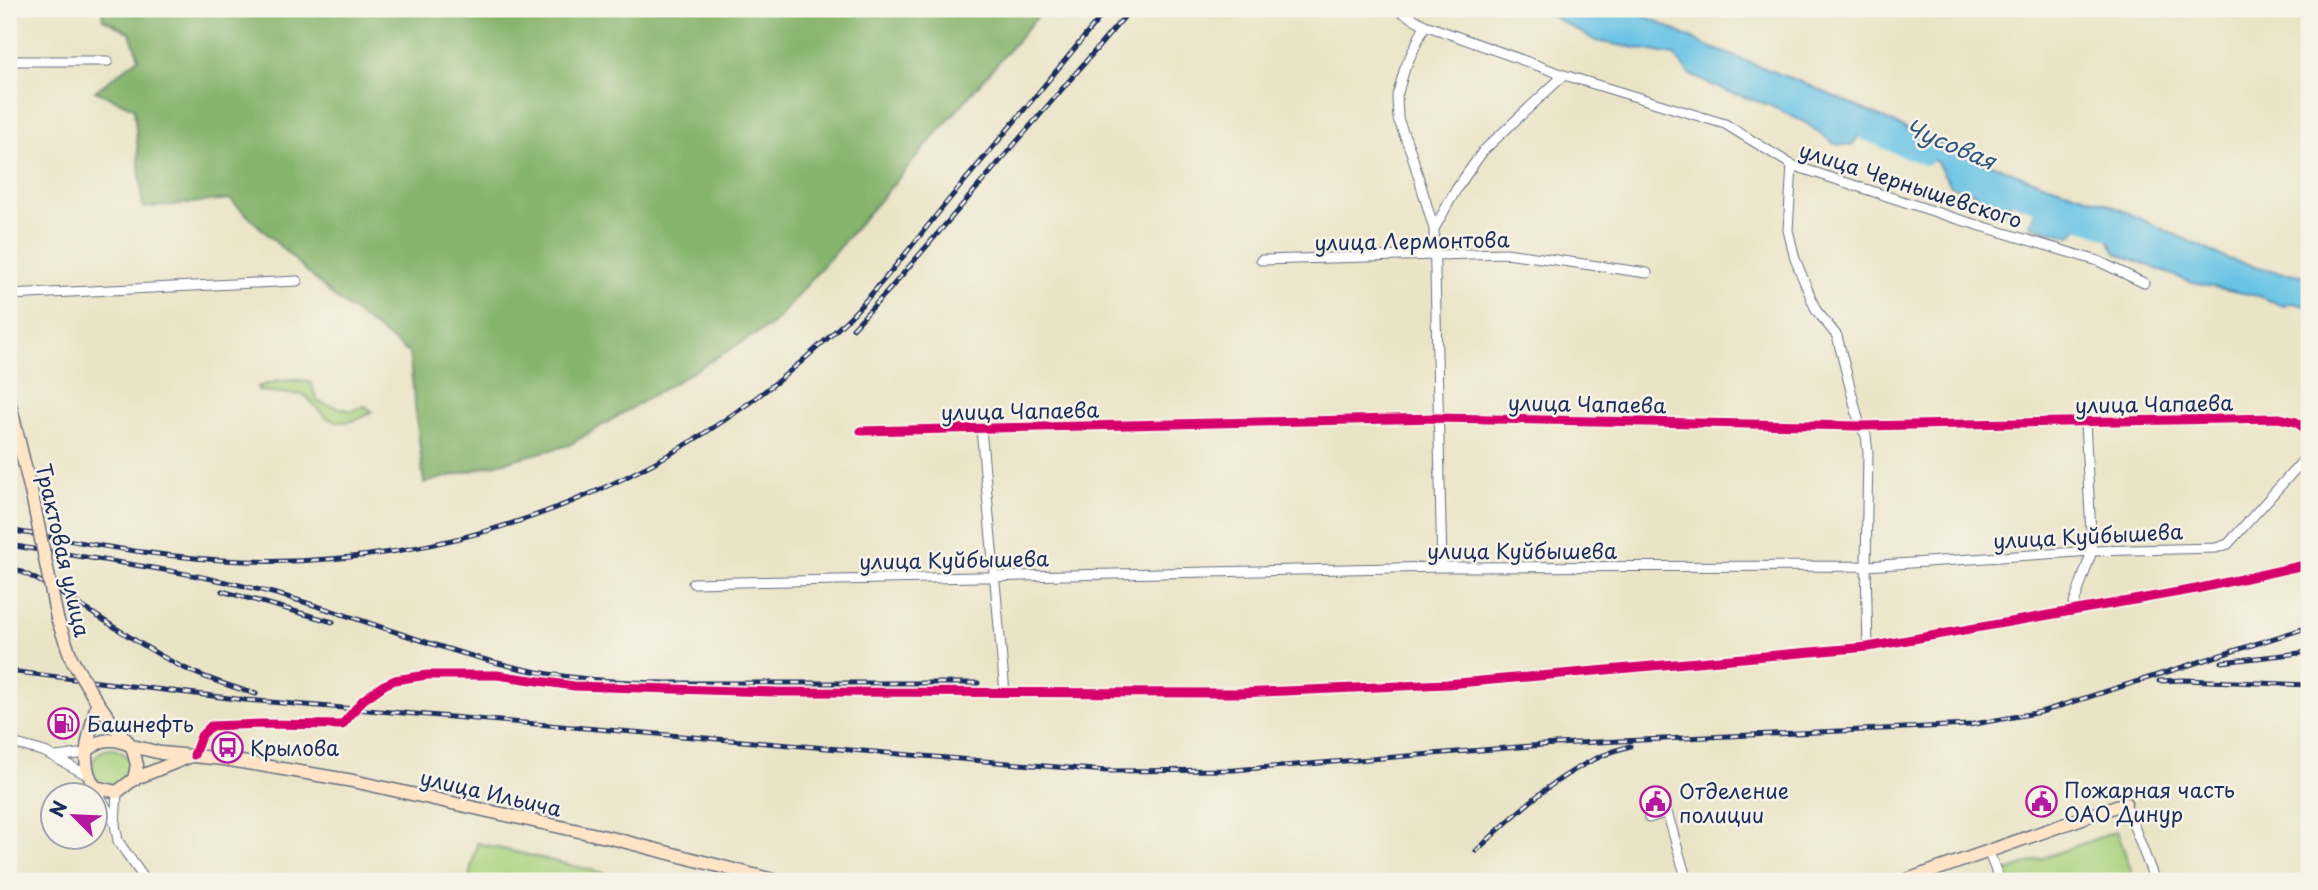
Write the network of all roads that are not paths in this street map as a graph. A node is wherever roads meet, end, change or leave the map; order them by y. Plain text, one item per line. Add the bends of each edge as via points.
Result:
1 (1396, 9) edge
2 (1425, 25) junction
3 (9, 61) edge
4 (108, 61) dead end
5 (1564, 75) junction
6 (1792, 165) junction
7 (1434, 229) junction
8 (1436, 256) junction
9 (1261, 260) dead end
10 (1647, 272) dead end
11 (297, 281) dead end
12 (2144, 283) dead end
13 (9, 295) edge
14 (9, 400) edge
15 (1437, 418) junction
16 (2085, 422) junction
17 (1860, 426) junction
18 (981, 428) junction
19 (861, 431) dead end
20 (2309, 432) edge
21 (2309, 454) edge
22 (2092, 551) junction
23 (2309, 564) edge
24 (1866, 566) junction
25 (1441, 567) junction
26 (994, 576) junction
27 (693, 583) dead end
28 (2071, 612) junction
29 (1868, 647) junction
30 (1005, 693) junction
31 (95, 699) junction
32 (9, 742) edge
33 (132, 746) junction
34 (86, 753) junction
35 (194, 755) junction
36 (56, 757) junction
37 (87, 775) junction
38 (134, 779) junction
39 (91, 782) edge
40 (108, 790) edge
41 (117, 792) junction
42 (2125, 803) joint
43 (108, 811) edge
44 (1649, 818) dead end
45 (115, 824) junction
46 (1989, 853) junction
47 (146, 881) edge
48 (777, 881) edge
49 (1687, 881) edge
50 (1904, 881) edge
51 (2000, 881) edge
52 (2155, 881) edge

1 - 2 street, улица Чернышевского
2 - 5 street, улица Чернышевского
2 - 7 street via 1405,68 1397,96 1398,119
3 - 4 street
5 - 6 street, улица Чернышевского via 1725,124
5 - 7 street via 1483,151
6 - 12 street, улица Чернышевского via 2098,261
6 - 17 street via 1788,230 1795,258 1816,310 1836,336
7 - 8 street
8 - 9 street, улица Лермонтова
8 - 10 street, улица Лермонтова via 1506,253
8 - 15 street
11 - 13 street
14 - 31 street, Трактовая улица, bridge via 57,618 72,660
15 - 17 street, улица Чапаева
15 - 18 street, улица Чапаева
15 - 25 street
16 - 17 street, улица Чапаева
16 - 20 street, улица Чапаева via 2279,418 2296,422
16 - 22 street
17 - 24 street via 1868,453
18 - 19 street, улица Чапаева
18 - 26 street
21 - 22 street, улица Куйбышева via 2228,544
22 - 24 street, улица Куйбышева
22 - 28 street
23 - 28 street
24 - 25 street, улица Куйбышева
24 - 29 street
25 - 26 street, улица Куйбышева
26 - 27 street, улица Куйбышева
26 - 30 street
28 - 29 street
29 - 30 street via 1447,684 1238,693
30 - 35 street via 600,687 496,675 428,675 384,685 363,700 342,725 211,726 201,736
31 - 33 street, Трактовая улица
31 - 34 street
32 - 36 street
33 - 34 street via 118,739 105,740
33 - 35 street, улица Ильича
33 - 38 street via 137,765
34 - 36 street
34 - 37 street
35 - 38 street
35 - 48 street, улица Ильича via 353,780
36 - 37 street
37 - 39 street
38 - 41 street
40 - 41 street
41 - 45 street
42 - 46 street
42 - 52 street
43 - 45 street
44 - 49 street via 1667,812
45 - 47 street via 118,841
46 - 50 street
46 - 51 street

